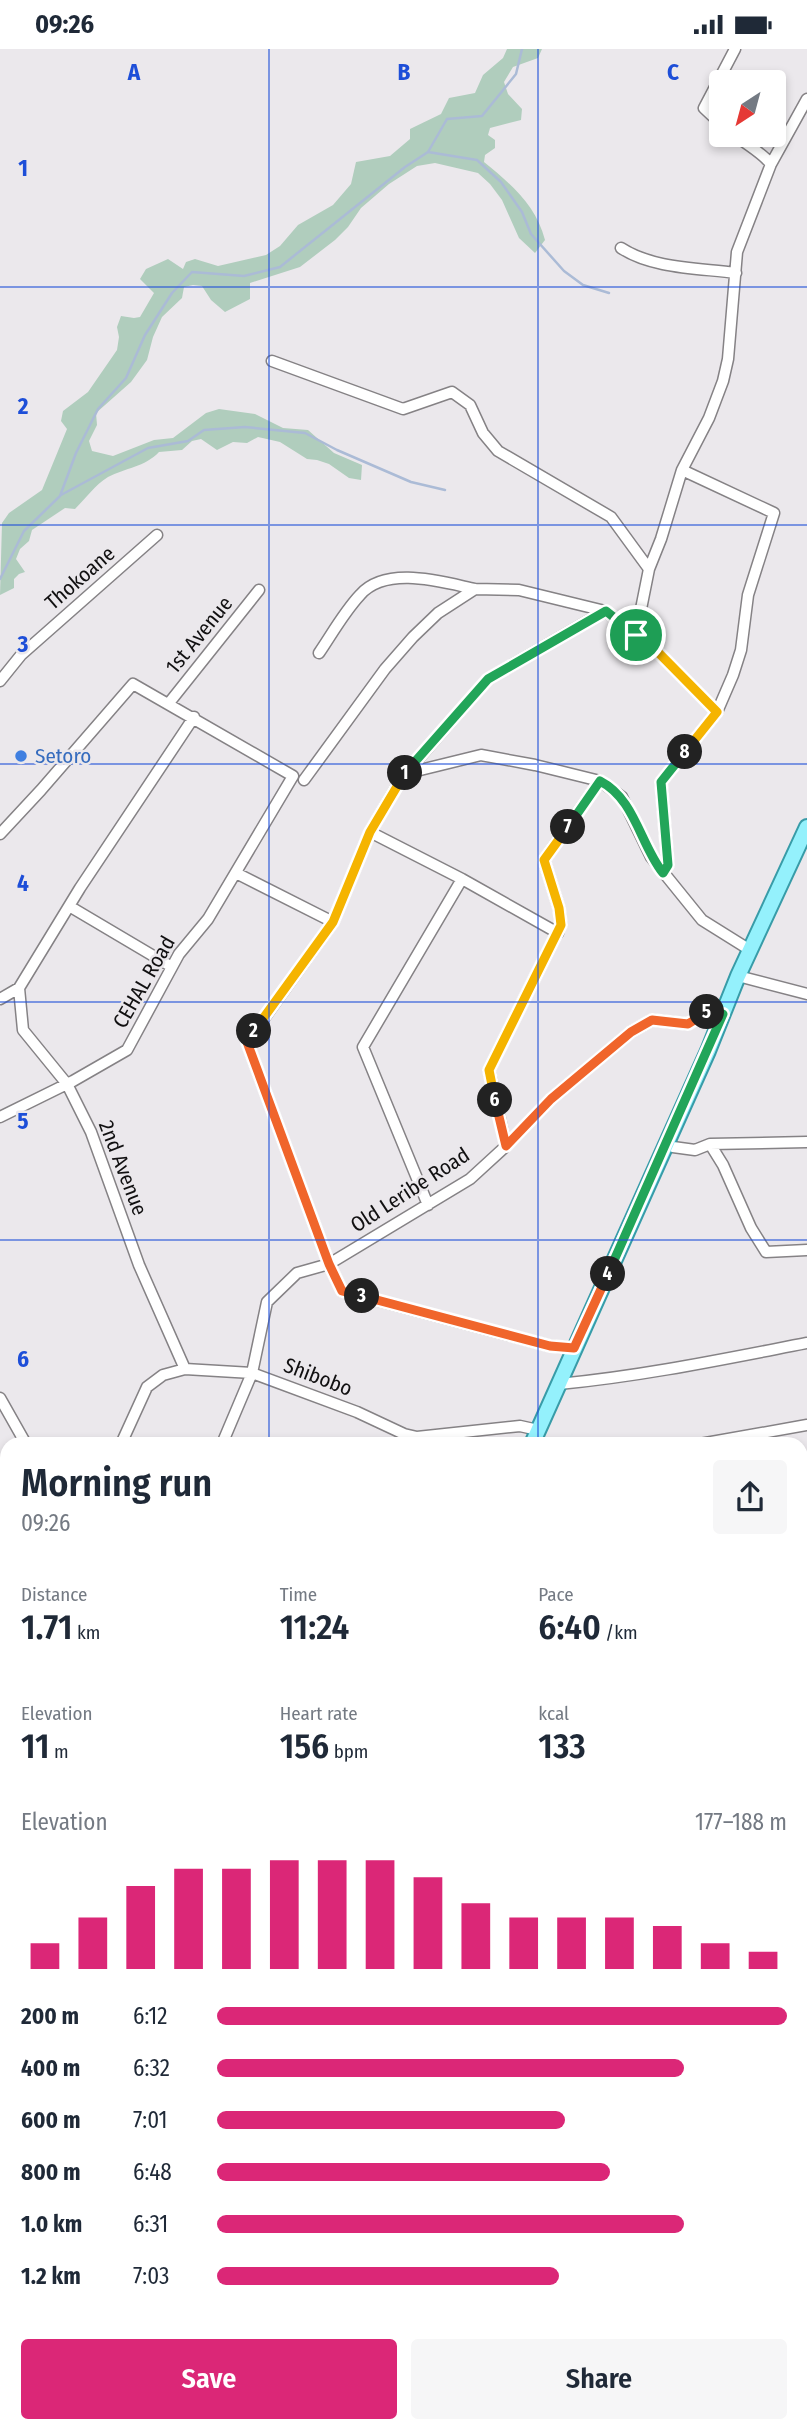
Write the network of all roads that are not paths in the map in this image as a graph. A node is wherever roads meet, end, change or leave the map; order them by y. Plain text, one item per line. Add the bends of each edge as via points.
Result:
1 (735, 49) edge
2 (724, 70) edge
3 (709, 98) edge
4 (807, 99) edge
5 (709, 113) edge
6 (749, 147) edge
7 (771, 164) junction
8 (621, 248) dead end
9 (736, 273) junction
10 (272, 361) dead end
11 (682, 470) junction
12 (157, 535) dead end
13 (649, 569) junction
14 (475, 589) junction
15 (259, 590) dead end
16 (606, 611) junction
17 (636, 635) junction
18 (319, 653) dead end
19 (0, 681) edge
20 (169, 703) junction
21 (717, 712) junction
22 (194, 717) junction
23 (404, 774) junction
24 (293, 776) joint
25 (304, 780) dead end
26 (600, 781) junction
27 (807, 827) edge
28 (370, 832) junction
29 (0, 834) edge
30 (236, 873) junction
31 (663, 873) junction
32 (462, 879) junction
33 (69, 906) junction
34 (333, 922) junction
35 (558, 933) junction
36 (750, 950) junction
37 (172, 967) junction
38 (738, 976) junction
39 (19, 988) junction
40 (807, 994) edge
41 (0, 999) edge
42 (723, 1014) junction
43 (67, 1084) junction
44 (0, 1117) edge
45 (807, 1142) edge
46 (666, 1143) junction
47 (710, 1144) junction
48 (506, 1146) junction
49 (428, 1205) junction
50 (807, 1250) edge
51 (329, 1264) junction
52 (807, 1343) edge
53 (574, 1348) junction
54 (185, 1369) junction
55 (252, 1373) junction
56 (559, 1384) junction
57 (0, 1398) edge
58 (807, 1425) edge
59 (538, 1430) junction
60 (22, 1437) edge
61 (124, 1437) edge
62 (225, 1437) edge
63 (417, 1437) edge
64 (448, 1437) edge
65 (535, 1437) edge
66 (733, 1437) edge

1 - 2 street
3 - 5 street via 704,108
4 - 7 street
6 - 7 street
7 - 9 street via 737,252
8 - 9 street via 671,265
9 - 11 street via 723,381
10 - 13 street via 403,409 452,392 470,405 498,451 611,517
11 - 13 street
11 - 21 street via 774,513 748,595 741,650
12 - 19 street, Thokoane via 21,655
13 - 17 street
14 - 16 street via 519,590
14 - 18 street via 417,577 384,580 361,593
14 - 25 street via 438,613 406,645
15 - 20 street, 1st Avenue
16 - 17 street
16 - 23 street via 488,679
17 - 21 street
20 - 22 street, 1st Avenue
20 - 29 street, 1st Avenue via 133,684
21 - 31 street via 661,782 668,865
22 - 24 street, 1st Avenue
22 - 33 street
23 - 26 street via 481,755
23 - 28 street
24 - 30 street, CEHAL Road
26 - 31 street via 622,797
26 - 35 street via 544,860 559,908
27 - 36 main road
28 - 32 street
28 - 34 street
30 - 34 street
30 - 37 street, CEHAL Road
31 - 36 street via 702,920
32 - 35 street
32 - 49 street via 363,1047
33 - 37 street
33 - 39 street
34 - 51 street via 247,1042
35 - 48 street via 489,1070
36 - 38 main road
37 - 43 street, CEHAL Road via 127,1050
38 - 40 street
38 - 42 main road
39 - 41 street
39 - 43 street, 2nd Avenue via 23,1030
42 - 46 main road
42 - 48 street, Old Leribe Road via 709,1010 688,1024 652,1020 631,1032 551,1099
43 - 44 street, CEHAL Road
43 - 54 street, 2nd Avenue via 91,1132 139,1265
45 - 47 street
46 - 47 street via 695,1150
46 - 53 main road
47 - 50 street via 766,1252
48 - 49 street, Old Leribe Road via 470,1179
49 - 51 street, Old Leribe Road
51 - 53 street via 342,1291 550,1346
51 - 55 street, Old Leribe Road via 297,1273 267,1302
52 - 56 street via 691,1367
53 - 56 main road
54 - 55 street, Shibobo
54 - 61 street, Shibobo via 163,1375 147,1387
55 - 62 street, Old Leribe Road
55 - 63 street, Shibobo
56 - 59 main road
57 - 60 street
58 - 66 street
59 - 64 street, Shibobo via 520,1426
59 - 65 main road

